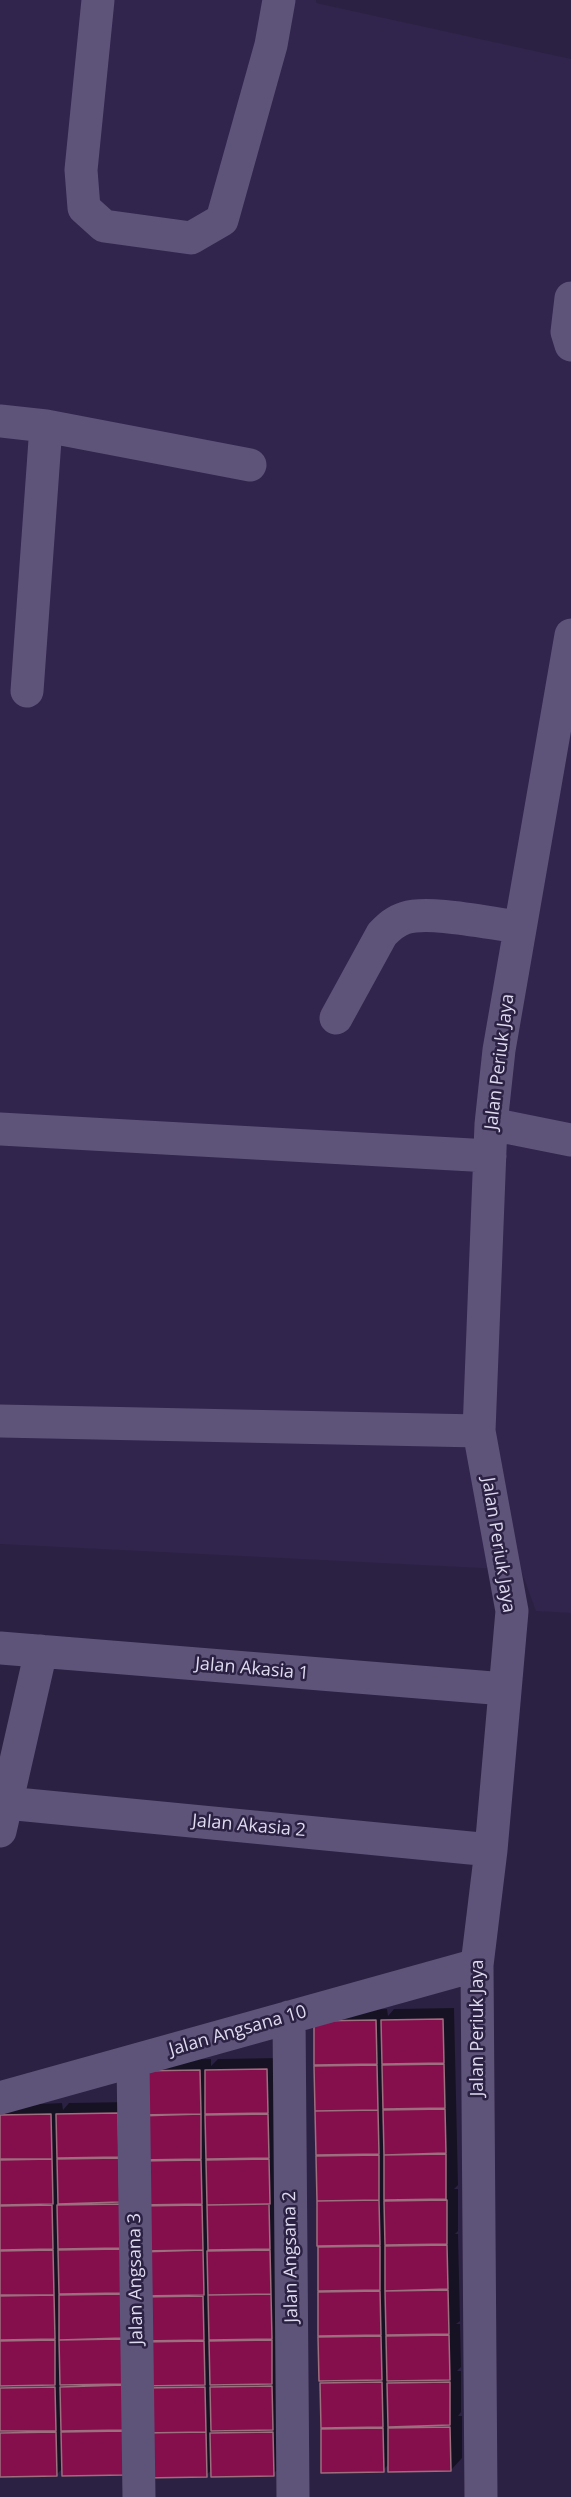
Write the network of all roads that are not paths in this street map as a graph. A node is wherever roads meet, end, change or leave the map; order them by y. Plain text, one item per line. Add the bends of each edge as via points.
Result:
1 (98, 0) edge
2 (279, 0) edge
3 (571, 298) edge
4 (571, 345) edge
5 (0, 420) edge
6 (46, 426) junction
7 (250, 465) dead end
8 (571, 635) edge
9 (27, 691) dead end
10 (520, 927) junction
11 (336, 1018) dead end
12 (0, 1129) edge
13 (491, 1140) junction
14 (571, 1140) edge
15 (0, 1421) edge
16 (479, 1431) junction
17 (0, 1648) edge
18 (41, 1651) junction
19 (505, 1689) junction
20 (3, 1817) edge
21 (491, 1850) junction
22 (477, 1965) junction
23 (289, 2017) junction
24 (133, 2061) junction
25 (0, 2098) edge
26 (139, 2497) edge
27 (293, 2497) edge
28 (481, 2497) edge

1 - 2 street via 81,170 84,208 104,226 191,238 222,220 271,45
3 - 4 street via 567,332
5 - 6 street
6 - 7 street
6 - 9 street
8 - 10 street, Jalan Periuk Jaya
10 - 11 street via 436,917 406,917 393,923 382,934
10 - 13 street, Jalan Periuk Jaya via 499,1050
12 - 13 street
13 - 14 street
13 - 16 street, Jalan Periuk Jaya
15 - 16 street
16 - 19 street, Jalan Periuk Jaya via 512,1611
17 - 18 street, Jalan Akasia 1
18 - 19 street, Jalan Akasia 1
18 - 20 street
19 - 21 street, Jalan Periuk Jaya
20 - 21 street, Jalan Akasia 2
21 - 22 street, Jalan Periuk Jaya
22 - 23 street, Jalan Angsana 10
22 - 28 street, Jalan Periuk Jaya
23 - 24 street, Jalan Angsana 10
23 - 27 street, Jalan Angsana 2
24 - 25 street, Jalan Angsana 10
24 - 26 street, Jalan Angsana 3

